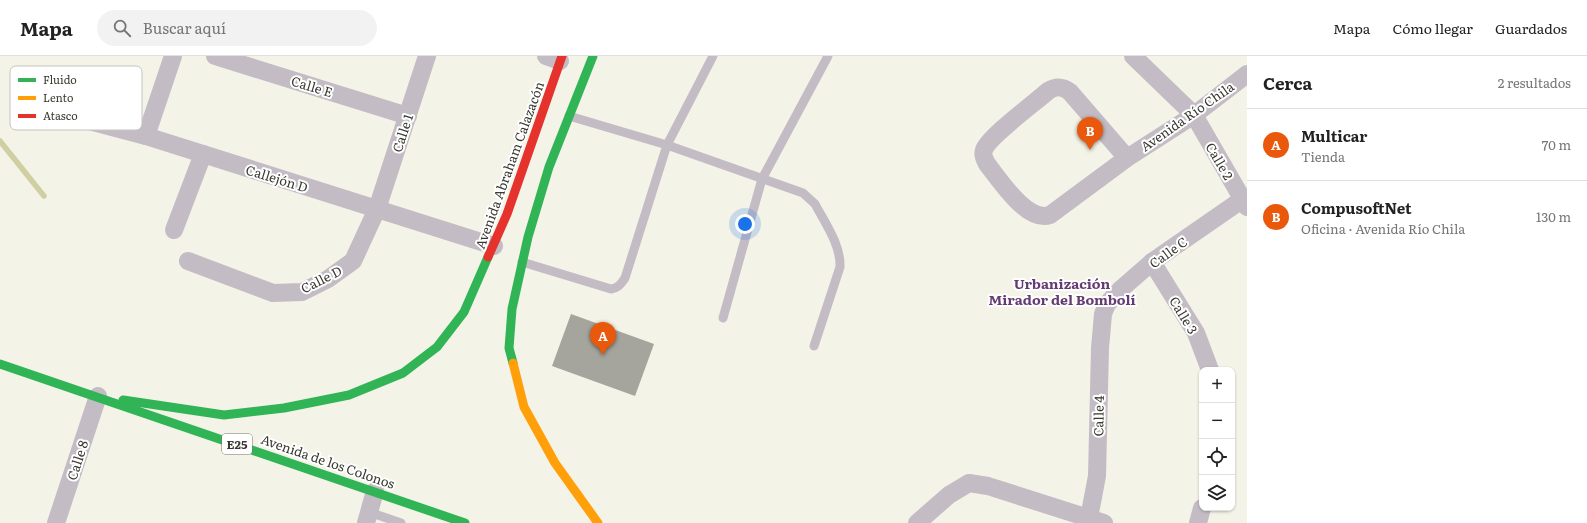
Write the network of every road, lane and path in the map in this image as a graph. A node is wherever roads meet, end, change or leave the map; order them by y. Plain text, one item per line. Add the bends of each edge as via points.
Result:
1 (173, 56) edge
2 (216, 56) edge
3 (427, 56) edge
4 (593, 56) edge
5 (713, 56) edge
6 (828, 56) edge
7 (1132, 56) edge
8 (556, 58) edge
9 (1247, 74) edge
10 (1194, 115) junction
11 (408, 116) junction
12 (569, 116) junction
13 (123, 130) edge
14 (146, 136) junction
15 (667, 145) junction
16 (203, 154) junction
17 (1127, 158) junction
18 (762, 179) junction
19 (1245, 203) edge
20 (377, 209) junction
21 (174, 230) dead end
22 (494, 246) junction
23 (188, 261) dead end
24 (522, 262) junction
25 (1152, 262) junction
26 (1103, 314) joint
27 (723, 318) dead end
28 (814, 346) dead end
29 (0, 364) edge
30 (1209, 367) edge
31 (98, 396) junction
32 (375, 491) junction
33 (1201, 511) edge
34 (367, 517) edge
35 (1096, 520) edge
36 (56, 523) edge
37 (402, 523) edge
38 (465, 523) edge
39 (598, 523) edge
40 (917, 523) edge
41 (1198, 523) edge

1 - 14 street
2 - 11 street, Calle E
3 - 11 street, Calle 1
4 - 12 main road
5 - 15 lane
6 - 18 lane
7 - 10 street, Calle 2
8 - 22 main road, Avenida Abraham Calazacón via 507,214
9 - 10 street, Avenida Río Chila
10 - 17 street, Avenida Río Chila
10 - 19 street, Calle 2
11 - 20 street, Calle 1
12 - 15 lane
12 - 24 main road via 549,167
13 - 14 street, Callejón D
14 - 16 street, Callejón D
15 - 18 lane
15 - 24 lane via 622,284 611,289
16 - 20 street, Callejón D
16 - 21 street
17 - 17 street, Avenida Río Chila via 1070,92 1059,87 1048,91 993,138 984,150 987,164 1024,207 1043,217 1050,215
18 - 27 lane
18 - 28 lane via 803,193 810,198 838,250 840,267
19 - 25 street, Calle C
20 - 22 street, Callejón D
20 - 23 street, Calle D via 354,261 328,279 302,292 273,293
22 - 31 main road, Avenida Abraham Calazacón via 464,312 437,347 403,373 349,395 284,408 224,415
24 - 39 main road via 512,309 509,348 524,407 555,463
25 - 26 street, Calle C via 1113,296
25 - 30 street, Calle 3 via 1196,333
26 - 35 street, Calle 4
29 - 31 main road, Avenida de los Colonos / E25
31 - 32 main road, Avenida de los Colonos / E25
31 - 36 street, Calle 8
32 - 34 street
32 - 38 main road, Avenida de los Colonos / E25
33 - 41 street
34 - 37 lane
35 - 40 street via 988,486 969,483 949,495

